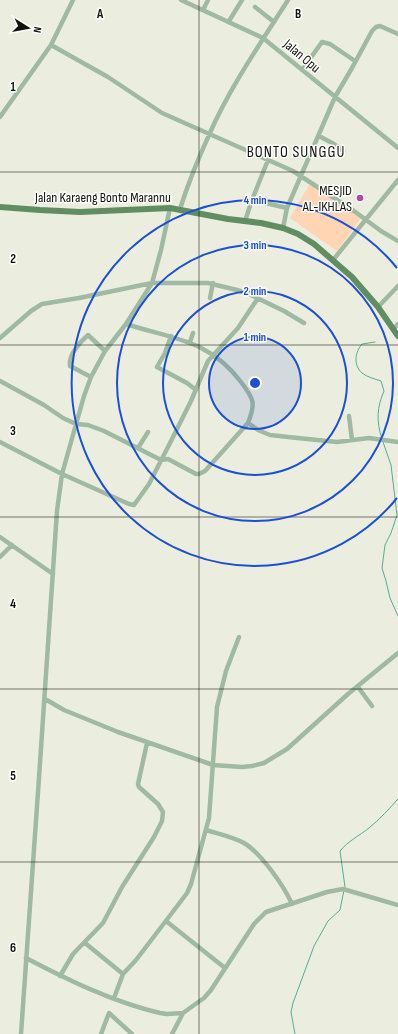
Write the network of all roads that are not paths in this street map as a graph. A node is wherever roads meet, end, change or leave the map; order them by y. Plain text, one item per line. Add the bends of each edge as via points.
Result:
1 (74, 0) edge
2 (181, 0) edge
3 (208, 0) edge
4 (242, 0) edge
5 (288, 0) edge
6 (255, 7) dead end
7 (203, 10) junction
8 (229, 22) junction
9 (274, 22) junction
10 (398, 34) edge
11 (263, 38) junction
12 (51, 45) junction
13 (355, 61) junction
14 (302, 70) junction
15 (335, 97) junction
16 (0, 117) edge
17 (209, 134) junction
18 (319, 136) junction
19 (398, 148) edge
20 (343, 151) dead end
21 (268, 160) junction
22 (301, 176) junction
23 (398, 180) edge
24 (252, 200) junction
25 (0, 207) edge
26 (170, 208) junction
27 (288, 208) junction
28 (180, 209) junction
29 (366, 220) junction
30 (245, 221) junction
31 (283, 228) junction
32 (398, 241) edge
33 (334, 260) junction
34 (152, 283) junction
35 (213, 283) junction
36 (398, 286) edge
37 (210, 298) dead end
38 (258, 298) junction
39 (378, 307) junction
40 (304, 323) dead end
41 (126, 324) junction
42 (398, 324) edge
43 (393, 329) junction
44 (193, 333) dead end
45 (171, 336) junction
46 (398, 336) edge
47 (0, 338) edge
48 (190, 342) junction
49 (105, 351) junction
50 (214, 354) junction
51 (90, 377) junction
52 (0, 381) edge
53 (196, 390) junction
54 (349, 416) dead end
55 (248, 423) junction
56 (76, 424) junction
57 (148, 432) dead end
58 (352, 440) junction
59 (0, 442) edge
60 (398, 442) edge
61 (138, 448) junction
62 (161, 460) junction
63 (62, 474) junction
64 (0, 537) edge
65 (12, 545) junction
66 (0, 557) edge
67 (53, 574) junction
68 (239, 637) dead end
69 (398, 653) edge
70 (358, 687) junction
71 (45, 699) junction
72 (372, 706) dead end
73 (147, 743) junction
74 (213, 765) junction
75 (206, 830) junction
76 (292, 904) junction
77 (398, 905) edge
78 (166, 921) junction
79 (85, 943) junction
80 (26, 958) junction
81 (225, 968) junction
82 (123, 974) junction
83 (60, 976) junction
84 (114, 998) junction
85 (184, 1013) junction
86 (22, 1034) edge
87 (101, 1034) edge
88 (132, 1034) edge
89 (172, 1034) edge

1 - 12 street
2 - 7 street, Jalan Opu
3 - 7 street
4 - 8 street
5 - 9 street
6 - 9 street
7 - 8 street, Jalan Opu
8 - 11 street, Jalan Opu
9 - 11 street
10 - 13 street via 376,26
11 - 14 street, Jalan Opu
11 - 17 street
12 - 16 street
12 - 17 street via 108,77 162,113
13 - 14 street via 330,44 322,42
13 - 15 street
14 - 15 street, Jalan Opu
15 - 18 street
15 - 19 street, Jalan Opu
17 - 21 street
17 - 28 street
18 - 20 street
18 - 22 street
21 - 22 street
21 - 24 street
22 - 27 street
22 - 29 street
23 - 29 street
24 - 27 street
24 - 30 street
25 - 26 main road, Jalan Karaeng Bonto Marannu via 80,212
26 - 28 main road, Jalan Karaeng Bonto Marannu
26 - 34 street
27 - 31 street
28 - 30 main road, Jalan Karaeng Bonto Marannu
29 - 32 street
29 - 33 street
30 - 31 main road, Jalan Karaeng Bonto Marannu
31 - 33 main road, Jalan Karaeng Bonto Marannu via 309,240
33 - 39 main road, Jalan Karaeng Bonto Marannu
34 - 35 street
34 - 41 street
34 - 47 street via 42,304
35 - 37 street
35 - 38 street
36 - 39 street
38 - 40 street
38 - 50 street via 238,328
39 - 43 main road, Jalan Karaeng Bonto Marannu
41 - 45 street
41 - 49 street
42 - 43 street
43 - 46 main road, Jalan Karaeng Bonto Marannu
44 - 48 street
45 - 48 street
45 - 53 street via 157,367
48 - 50 street
49 - 51 street
49 - 51 street via 88,335 74,352 69,362 70,366
50 - 53 street
50 - 55 street via 232,371 252,399 253,409
51 - 56 street
52 - 56 street
53 - 62 street
54 - 58 street
55 - 58 street via 270,435 337,442
55 - 62 street via 208,468 199,474 168,459
56 - 61 street via 100,429
56 - 63 street
57 - 61 street
58 - 60 street via 369,438
59 - 63 street
61 - 62 street
62 - 63 street via 149,484 134,505
63 - 67 street
64 - 65 street
65 - 66 street
65 - 67 street
67 - 71 street
68 - 74 street via 226,671 217,707
69 - 70 street
70 - 72 street
70 - 74 street via 287,749 259,765
71 - 73 street via 90,721
71 - 80 street
73 - 74 street
73 - 79 street via 138,784 158,804 163,812 162,821 103,923
74 - 75 street
75 - 76 street via 245,844 251,849 266,864
75 - 78 street via 189,890
76 - 77 street via 332,890 343,890
76 - 81 street via 261,916
78 - 81 street
78 - 82 street
79 - 82 street
79 - 83 street via 73,954
80 - 83 street
80 - 86 street
81 - 85 street via 204,998
82 - 84 street
83 - 84 street
84 - 85 street via 160,1013
85 - 89 street
87 - 88 street via 110,1014

